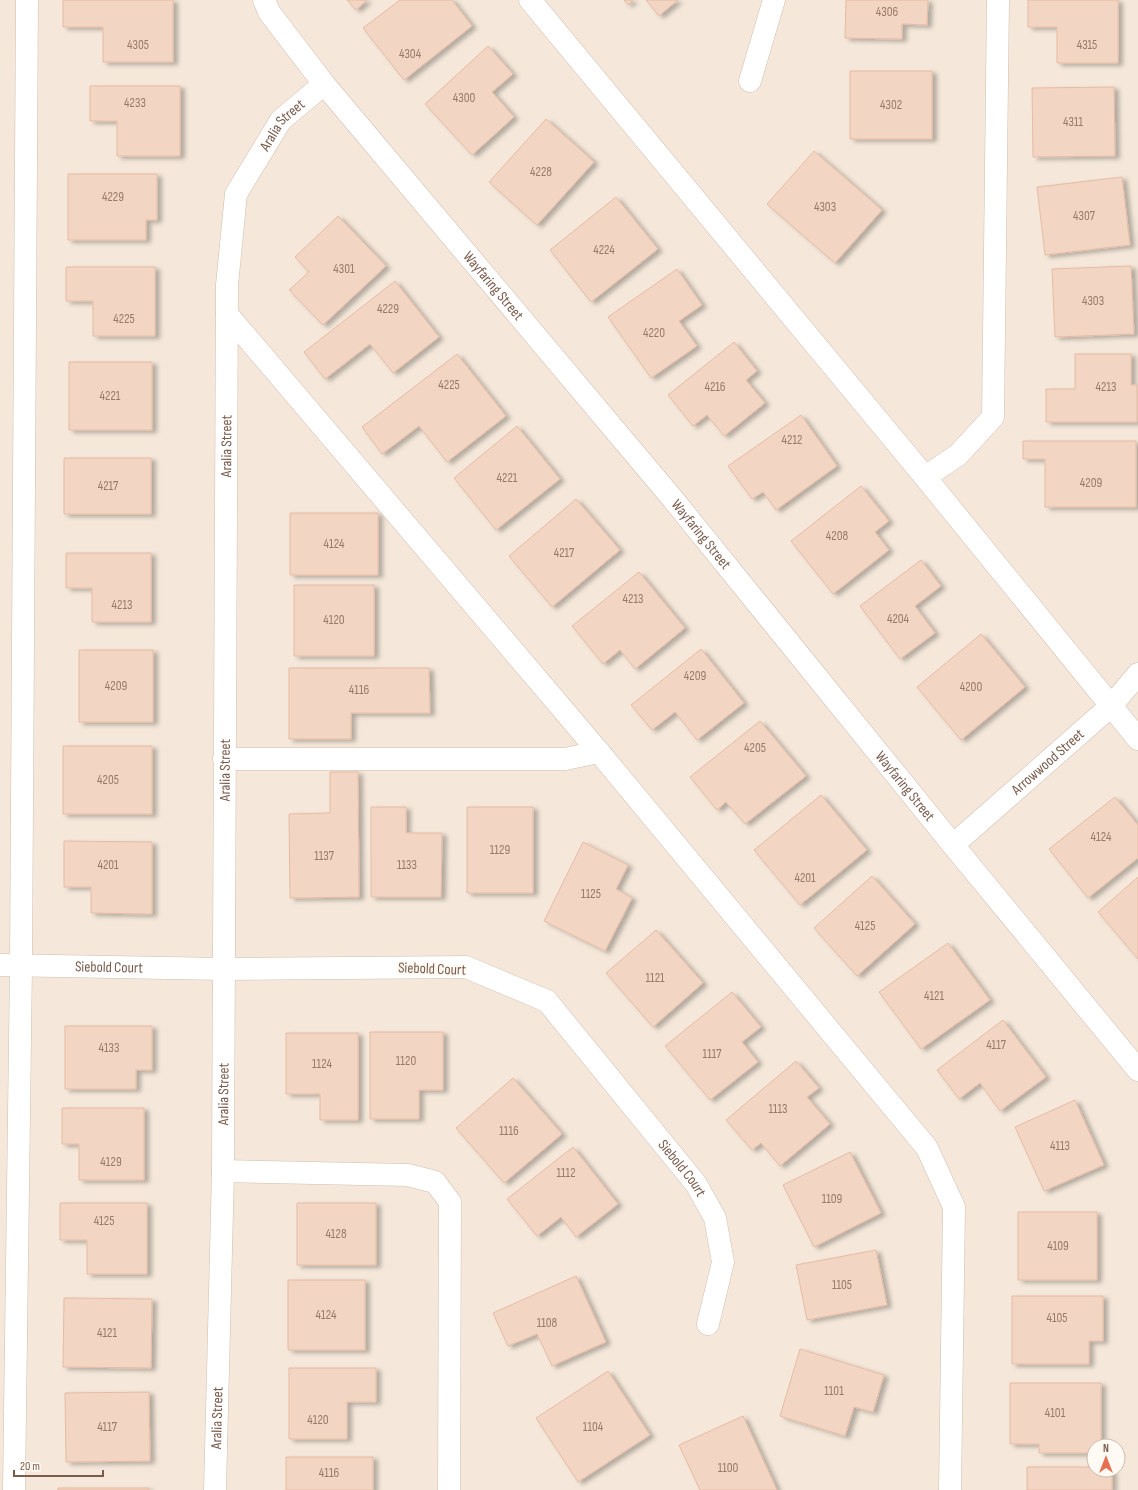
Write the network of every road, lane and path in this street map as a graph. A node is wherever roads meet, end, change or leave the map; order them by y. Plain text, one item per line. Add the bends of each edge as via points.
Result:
1 (27, 0) edge
2 (264, 0) edge
3 (530, 0) edge
4 (774, 0) edge
5 (998, 0) edge
6 (750, 81) dead end
7 (324, 84) junction
8 (226, 314) junction
9 (925, 477) junction
10 (1138, 674) edge
11 (1111, 706) junction
12 (1138, 739) edge
13 (599, 752) junction
14 (224, 759) junction
15 (953, 845) junction
16 (11, 965) edge
17 (223, 969) junction
18 (1138, 1070) edge
19 (223, 1171) junction
20 (708, 1324) dead end
21 (14, 1490) edge
22 (216, 1490) edge
23 (449, 1490) edge
24 (950, 1490) edge

1 - 16 street
2 - 7 street, Wayfaring Street via 269,12
3 - 9 street
4 - 6 street
5 - 9 street via 993,416 958,455
7 - 8 street, Aralia Street via 281,120 236,194 226,284
7 - 15 street, Wayfaring Street via 672,498
8 - 13 street
8 - 14 street, Aralia Street
9 - 11 street
10 - 11 street, Arrowwood Street
11 - 12 street
11 - 15 street, Arrowwood Street
13 - 14 street via 565,759
13 - 24 street via 927,1148 954,1206
14 - 17 street, Aralia Street
15 - 18 street, Wayfaring Street
16 - 17 street, Siebold Court
16 - 21 street
17 - 19 street, Aralia Street
17 - 20 street, Siebold Court via 466,967 547,1001 696,1184 716,1218 723,1262
19 - 22 street, Aralia Street
19 - 23 street via 408,1175 435,1182 450,1202

